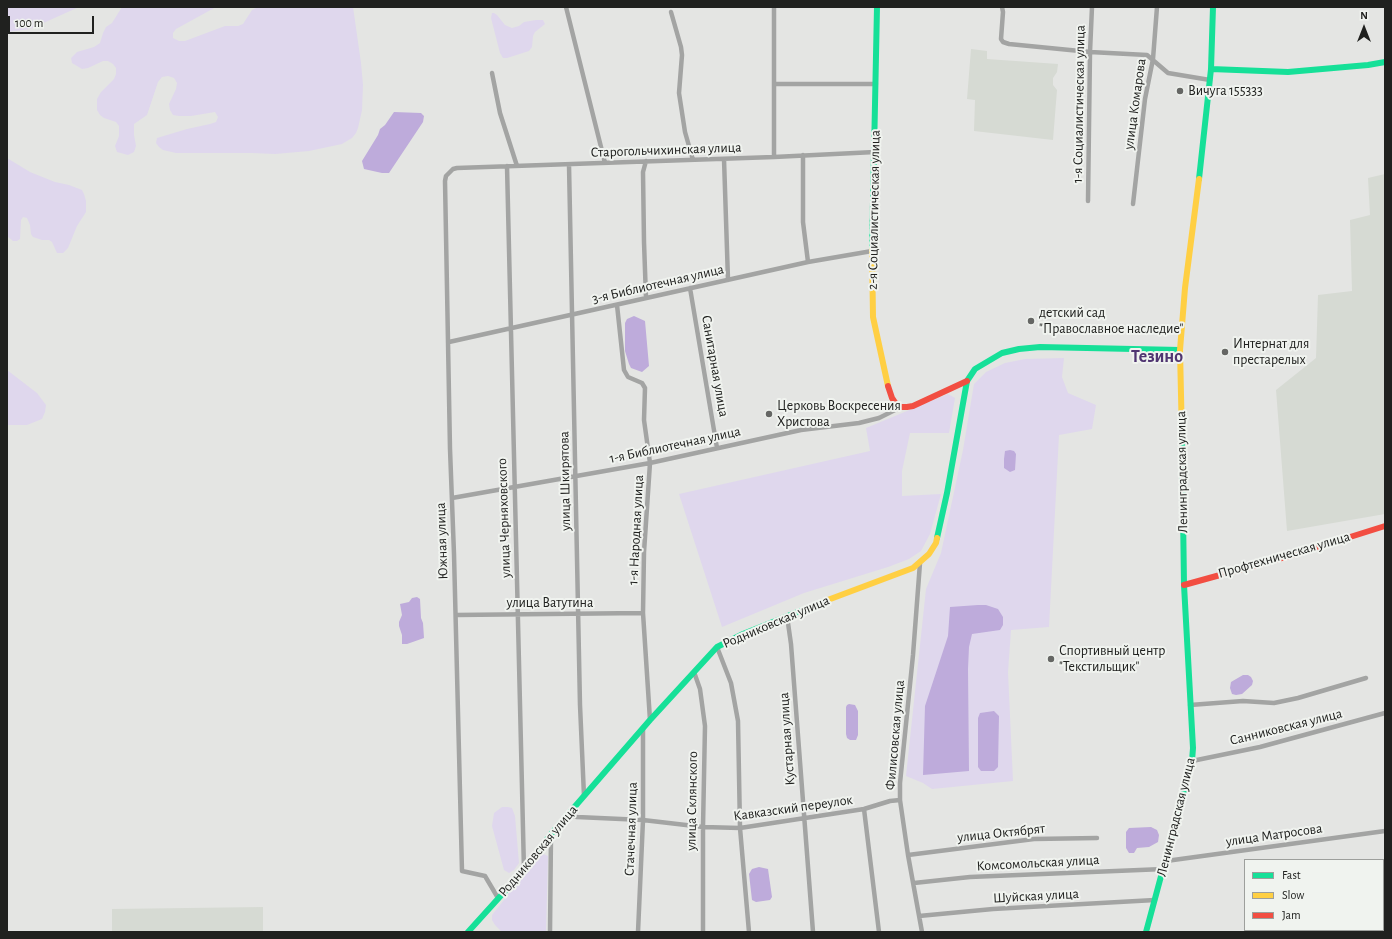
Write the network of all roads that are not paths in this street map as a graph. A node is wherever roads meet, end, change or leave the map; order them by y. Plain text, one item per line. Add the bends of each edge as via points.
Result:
1 (566, 7) edge
2 (774, 7) edge
3 (877, 7) edge
4 (1002, 7) edge
5 (1092, 7) edge
6 (1157, 7) edge
7 (1213, 7) edge
8 (671, 12) dead end
9 (1090, 52) junction
10 (1153, 59) junction
11 (1385, 62) edge
12 (1211, 69) junction
13 (492, 73) dead end
14 (1210, 80) junction
15 (775, 84) junction
16 (876, 84) junction
17 (875, 152) junction
18 (802, 155) junction
19 (774, 157) junction
20 (724, 159) junction
21 (693, 160) junction
22 (646, 162) junction
23 (605, 163) junction
24 (568, 165) junction
25 (507, 166) junction
26 (517, 166) junction
27 (457, 168) joint
28 (1088, 201) dead end
29 (1133, 204) dead end
30 (872, 251) junction
31 (808, 262) junction
32 (728, 280) junction
33 (690, 288) junction
34 (646, 298) junction
35 (617, 305) junction
36 (572, 314) junction
37 (511, 329) junction
38 (449, 342) junction
39 (1180, 350) junction
40 (967, 381) junction
41 (901, 407) junction
42 (717, 448) junction
43 (650, 463) junction
44 (576, 476) junction
45 (514, 487) junction
46 (452, 498) junction
47 (1385, 526) edge
48 (920, 563) junction
49 (1184, 585) junction
50 (578, 613) junction
51 (518, 614) junction
52 (643, 614) junction
53 (456, 615) junction
54 (787, 616) junction
55 (717, 647) junction
56 (694, 672) junction
57 (1366, 678) dead end
58 (1190, 705) junction
59 (1385, 713) edge
60 (650, 720) junction
61 (643, 728) junction
62 (1192, 761) junction
63 (584, 796) junction
64 (900, 800) junction
65 (864, 809) junction
66 (568, 815) junction
67 (804, 818) junction
68 (643, 820) junction
69 (702, 827) junction
70 (740, 828) junction
71 (1385, 831) edge
72 (551, 834) junction
73 (1097, 838) dead end
74 (908, 855) junction
75 (1166, 861) junction
76 (1164, 868) junction
77 (524, 870) junction
78 (914, 883) junction
79 (498, 898) junction
80 (1155, 900) junction
81 (919, 916) junction
82 (468, 932) edge
83 (550, 932) edge
84 (638, 932) edge
85 (702, 932) edge
86 (749, 932) edge
87 (813, 932) edge
88 (879, 932) edge
89 (922, 932) edge
90 (1146, 932) edge

1 - 23 street
2 - 15 street
3 - 16 street, 2-я Социалистическая улица
4 - 9 street via 1003,42
5 - 9 street, 1-я Социалистическая улица
6 - 10 street, улица Комарова
7 - 12 street, Ленинградская улица
8 - 21 street via 681,47 679,93 684,128
9 - 10 street via 1147,55
9 - 28 street, 1-я Социалистическая улица
10 - 14 street via 1168,73
10 - 29 street, улица Комарова via 1145,99
11 - 12 street via 1288,72
12 - 14 street, Ленинградская улица
13 - 26 street via 500,113
14 - 39 street, Ленинградская улица via 1196,209 1184,288
15 - 16 street
15 - 19 street
16 - 17 street, 2-я Социалистическая улица
17 - 18 street, Старогольчихинская улица
17 - 30 street, 2-я Социалистическая улица
18 - 19 street, Старогольчихинская улица
18 - 31 street via 802,222
19 - 20 street, Старогольчихинская улица
20 - 21 street, Старогольчихинская улица
20 - 32 street
21 - 22 street, Старогольчихинская улица
22 - 23 street, Старогольчихинская улица
22 - 34 street via 643,172
23 - 24 street, Старогольчихинская улица
24 - 26 street, Старогольчихинская улица
24 - 36 street, улица Шкирятова
25 - 26 street, Старогольчихинская улица
25 - 27 street, Старогольчихинская улица
25 - 37 street, улица Черняховского
27 - 38 street, Южная улица via 449,172 444,181
30 - 31 street, 3-я Библиотечная улица
30 - 41 street, 2-я Социалистическая улица via 873,317 877,341 892,398
31 - 32 street, 3-я Библиотечная улица
32 - 33 street, 3-я Библиотечная улица
33 - 34 street, 3-я Библиотечная улица
33 - 42 street, Санитарная улица
34 - 35 street, 3-я Библиотечная улица
35 - 36 street, 3-я Библиотечная улица
35 - 43 street, 1-я Народная улица via 624,370 628,377 644,385 644,420
36 - 37 street, 3-я Библиотечная улица
36 - 44 street, улица Шкирятова
37 - 38 street, 3-я Библиотечная улица
37 - 45 street, улица Черняховского
38 - 46 street, Южная улица
39 - 40 street via 1040,347 1020,349 987,360
39 - 49 street, Ленинградская улица
40 - 41 street via 913,406
40 - 48 street, Родниковская улица via 936,543 930,554
41 - 42 street, 1-я Библиотечная улица via 878,418 859,423 801,430
42 - 43 street, 1-я Библиотечная улица
43 - 44 street, 1-я Библиотечная улица
43 - 52 street, 1-я Народная улица
44 - 45 street, 1-я Библиотечная улица
44 - 50 street, улица Шкирятова
45 - 46 street, 1-я Библиотечная улица
45 - 51 street, улица Черняховского
46 - 53 street, Южная улица
47 - 49 street, Профтехническая улица
48 - 54 street, Родниковская улица via 913,568
48 - 64 street, Филисовская улица via 901,759
49 - 58 street, Ленинградская улица
50 - 51 street, улица Ватутина
50 - 52 street, улица Ватутина
50 - 63 street, улица Шкирятова
51 - 53 street, улица Ватутина
51 - 77 street, улица Черняховского
52 - 60 street, 1-я Народная улица
53 - 79 street, Южная улица via 462,871 485,876
54 - 55 street, Родниковская улица
54 - 67 street, Кустарная улица
55 - 56 street, Родниковская улица
55 - 70 street via 730,683 738,721
56 - 60 street, Родниковская улица
56 - 69 street, улица Склянского via 700,689 705,726
57 - 58 street via 1274,703 1243,701
58 - 62 street, Ленинградская улица
59 - 62 street, Санниковская улица via 1260,747
60 - 61 street, Родниковская улица
61 - 63 street, Родниковская улица
61 - 68 street, Стачечная улица
62 - 75 street, Ленинградская улица
63 - 66 street, Родниковская улица
64 - 65 street, Кавказский переулок
64 - 74 street, Филисовская улица
65 - 67 street, Кавказский переулок
65 - 88 street
66 - 68 street, Кавказский переулок
66 - 72 street, Родниковская улица
67 - 70 street, Кавказский переулок
67 - 87 street, Кустарная улица
68 - 69 street, Кавказский переулок
68 - 84 street, Стачечная улица
69 - 70 street, Кавказский переулок
69 - 85 street, улица Склянского
70 - 86 street
71 - 75 street, улица Матросова
72 - 77 street, Родниковская улица
72 - 83 street
73 - 74 street, улица Октябрят via 1034,839
74 - 78 street, Филисовская улица
75 - 76 street, Ленинградская улица
76 - 78 street, Комсомольская улица via 970,877
76 - 80 street, Ленинградская улица
77 - 79 street, Родниковская улица
78 - 81 street, Филисовская улица
79 - 82 street, Родниковская улица
80 - 81 street, Шуйская улица
80 - 90 street, Ленинградская улица
81 - 89 street, Филисовская улица

